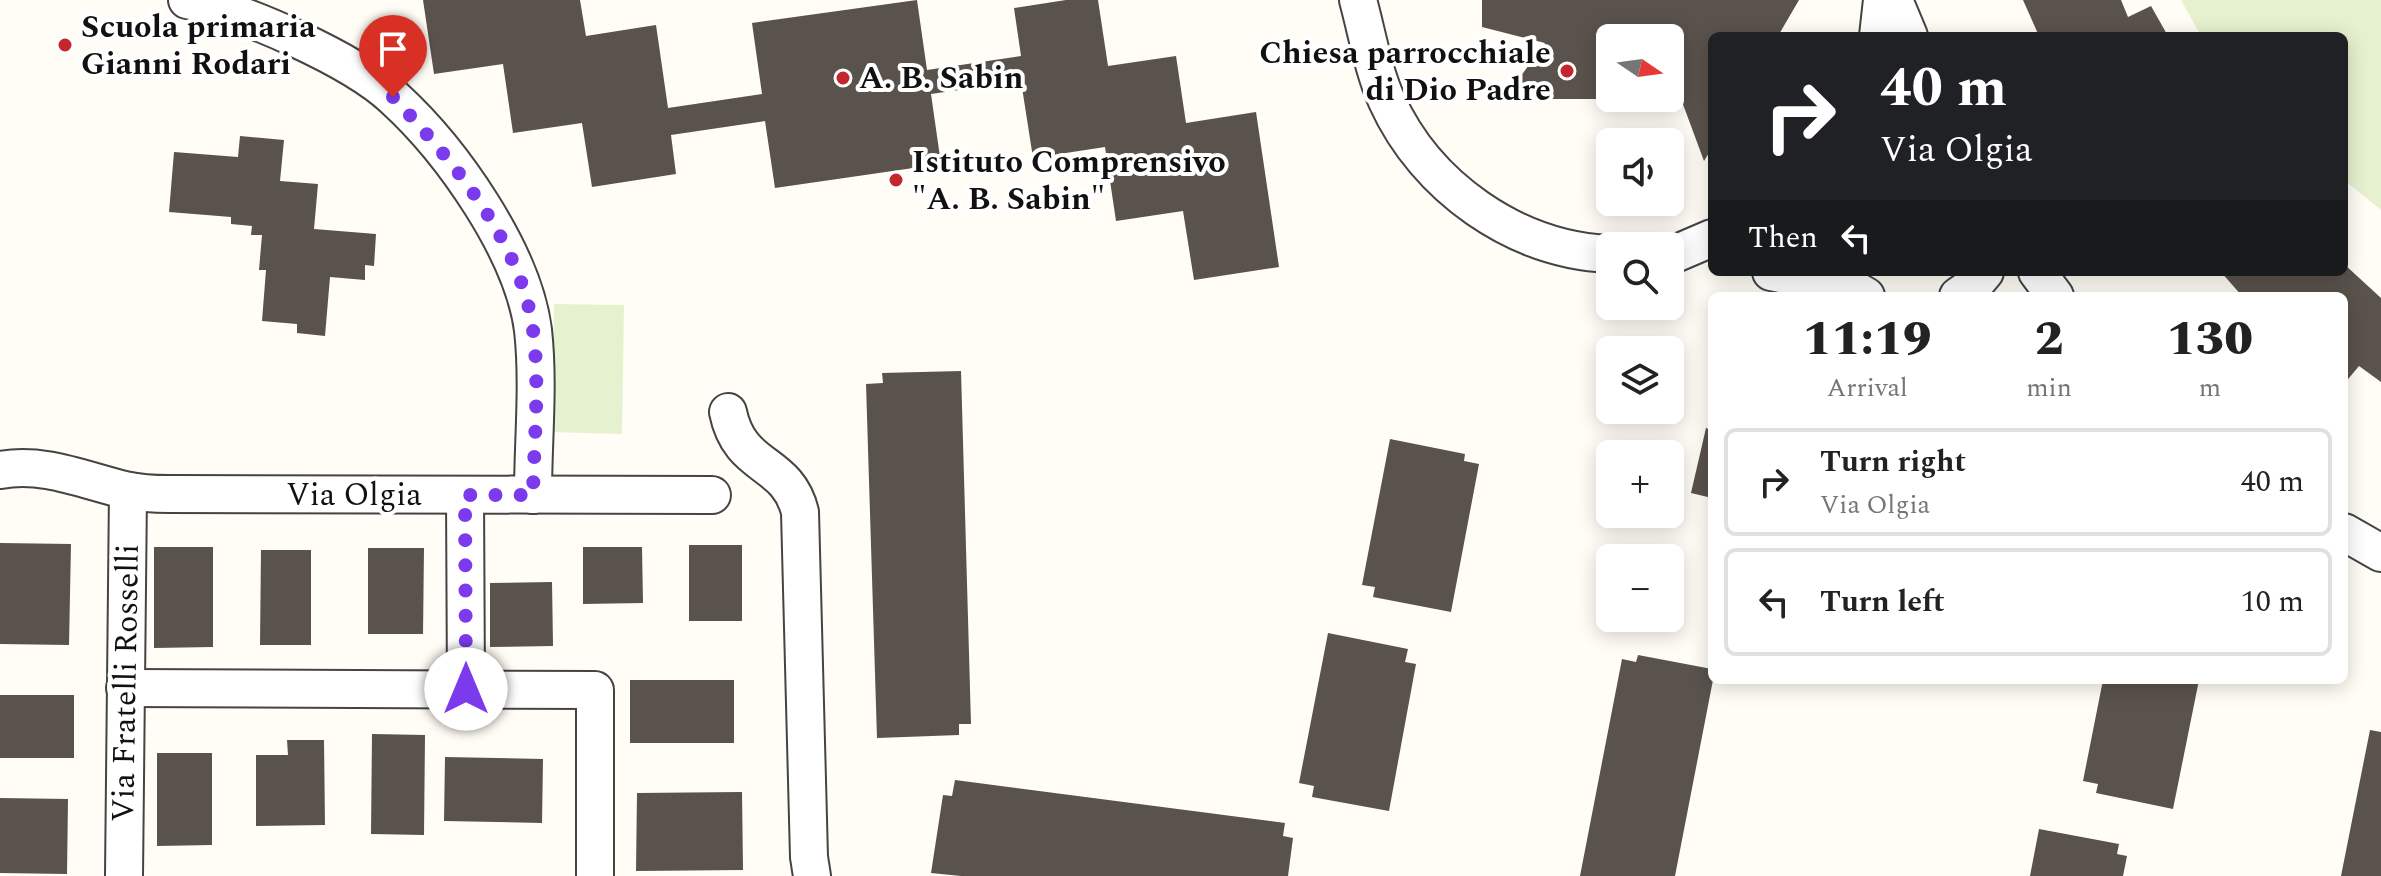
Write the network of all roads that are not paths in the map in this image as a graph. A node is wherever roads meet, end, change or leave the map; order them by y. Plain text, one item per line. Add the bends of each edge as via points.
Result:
1 (187, 0) edge
2 (1358, 0) edge
3 (1882, 0) edge
4 (1894, 0) edge
5 (1878, 32) edge
6 (1907, 32) edge
7 (1708, 240) edge
8 (1684, 250) edge
9 (1596, 253) edge
10 (1684, 258) edge
11 (1708, 262) edge
12 (1796, 276) edge
13 (1982, 276) edge
14 (1852, 285) edge
15 (1964, 292) edge
16 (728, 412) dead end
17 (0, 470) edge
18 (128, 491) junction
19 (465, 495) junction
20 (533, 495) junction
21 (712, 495) dead end
22 (2348, 534) edge
23 (2381, 553) edge
24 (125, 688) junction
25 (466, 689) junction
26 (124, 876) edge
27 (595, 876) edge
28 (812, 876) edge

1 - 20 street via 243,18 358,71 393,97 466,181 516,271 533,330
2 - 9 street via 1387,100 1417,152 1440,179 1503,225
3 - 5 street
4 - 6 street
7 - 8 street
10 - 11 street
12 - 14 street
13 - 15 street
16 - 28 street via 743,448 789,484 800,512
17 - 18 street, Via Olgia via 54,470
18 - 19 street, Via Olgia
18 - 24 street, Via Fratelli Rosselli
19 - 20 street, Via Olgia
19 - 25 street
20 - 21 street, Via Olgia
22 - 23 street
24 - 25 street
24 - 26 street, Via Fratelli Rosselli
25 - 27 street via 595,690

